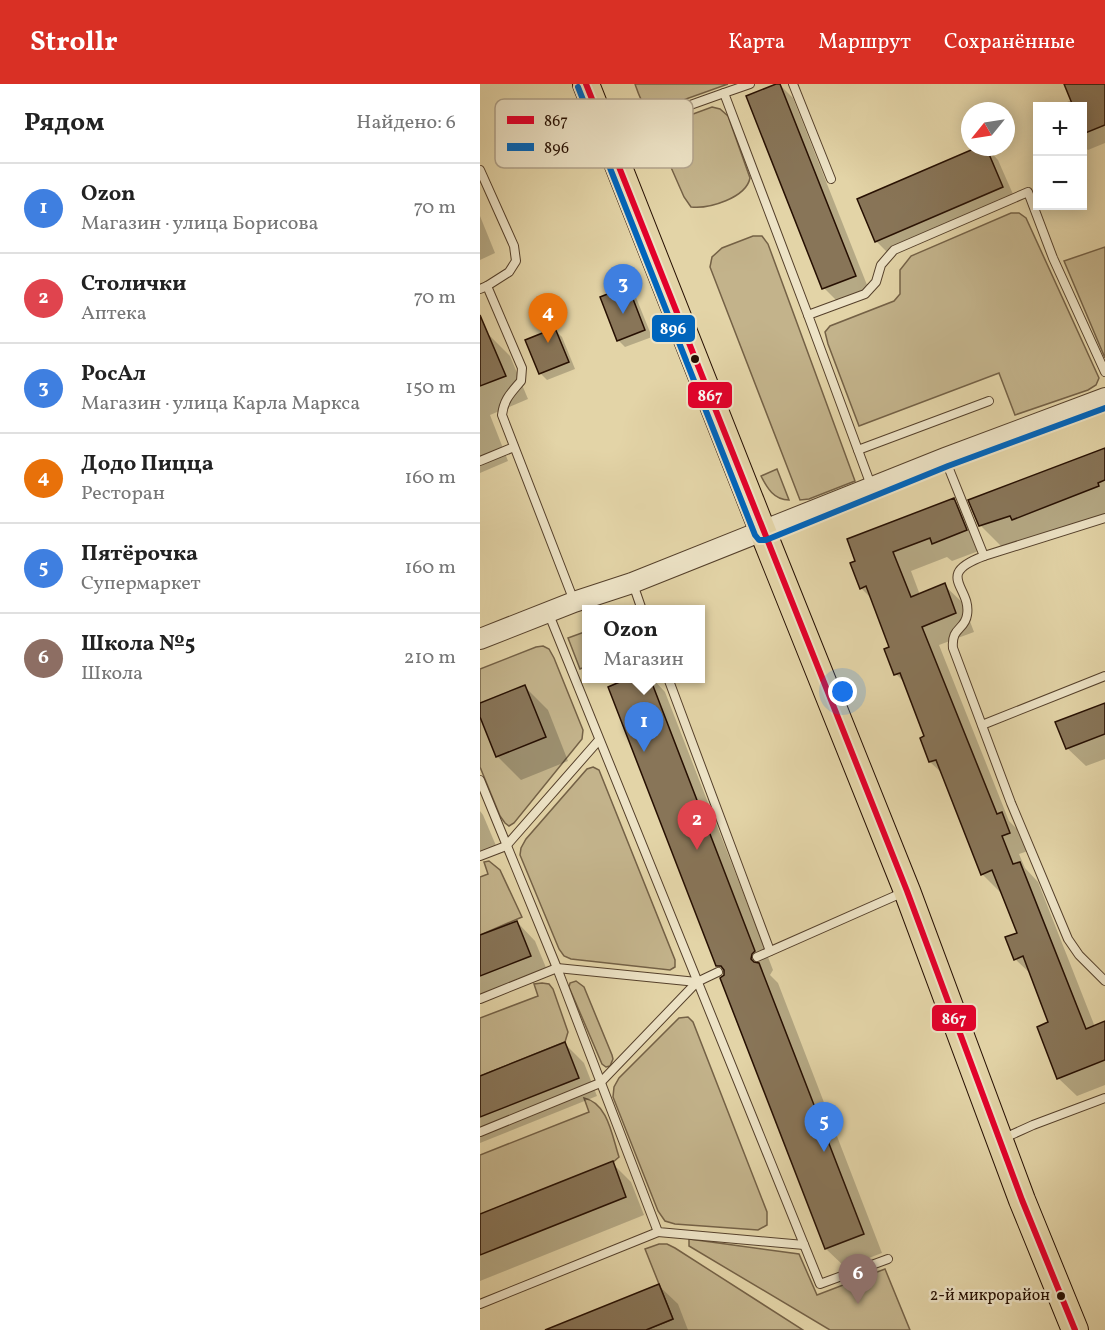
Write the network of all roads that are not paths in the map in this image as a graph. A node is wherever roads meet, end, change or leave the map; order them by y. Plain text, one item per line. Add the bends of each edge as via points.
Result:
1 (586, 84) edge
2 (750, 84) edge
3 (793, 84) edge
4 (724, 93) junction
5 (592, 99) edge
6 (693, 104) edge
7 (619, 168) edge
8 (480, 170) edge
9 (831, 179) dead end
10 (483, 287) edge
11 (807, 315) junction
12 (1105, 372) edge
13 (1105, 399) edge
14 (989, 401) dead end
15 (514, 447) junction
16 (858, 450) junction
17 (945, 459) junction
18 (480, 461) edge
19 (872, 488) junction
20 (1105, 518) edge
21 (762, 532) junction
22 (984, 556) junction
23 (633, 583) junction
24 (574, 602) junction
25 (641, 605) edge
26 (548, 612) junction
27 (480, 639) edge
28 (1105, 676) edge
29 (670, 683) edge
30 (982, 725) junction
31 (599, 740) junction
32 (480, 780) edge
33 (506, 846) junction
34 (480, 856) edge
35 (907, 891) junction
36 (770, 951) junction
37 (757, 957) dead end
38 (557, 968) junction
39 (718, 972) dead end
40 (1105, 981) edge
41 (697, 982) junction
42 (480, 999) edge
43 (600, 1083) junction
44 (1105, 1098) edge
45 (480, 1132) edge
46 (999, 1140) junction
47 (658, 1232) junction
48 (804, 1245) junction
49 (888, 1259) dead end
50 (480, 1304) edge
51 (1075, 1330) edge

1 - 5 main road
2 - 4 lane
3 - 9 lane
4 - 6 lane
4 - 11 lane
7 - 21 main road
8 - 10 lane via 514,246 516,261 509,272
10 - 15 lane via 522,368 521,381 503,404 502,415
11 - 12 lane via 865,294 894,250 1028,192
11 - 16 lane
13 - 17 street
14 - 16 lane
15 - 18 lane
15 - 24 lane
16 - 19 lane
17 - 19 street
17 - 22 lane
19 - 21 street
20 - 22 lane
21 - 23 street
21 - 35 main road
22 - 30 lane via 966,562 960,569 957,581 967,618 952,641
23 - 24 street
23 - 25 lane
24 - 26 street
26 - 27 street
26 - 31 lane
28 - 30 lane
29 - 36 lane
30 - 40 lane via 1068,939
31 - 33 lane
31 - 41 lane
32 - 33 lane
33 - 34 lane
33 - 38 lane
35 - 36 lane
35 - 46 main road
36 - 37 lane
38 - 41 lane
38 - 42 lane
38 - 43 lane
39 - 41 lane
41 - 43 lane
41 - 48 lane
43 - 45 lane
43 - 47 lane
44 - 46 lane
46 - 51 main road
47 - 48 lane
47 - 50 lane
48 - 49 lane via 820,1284

